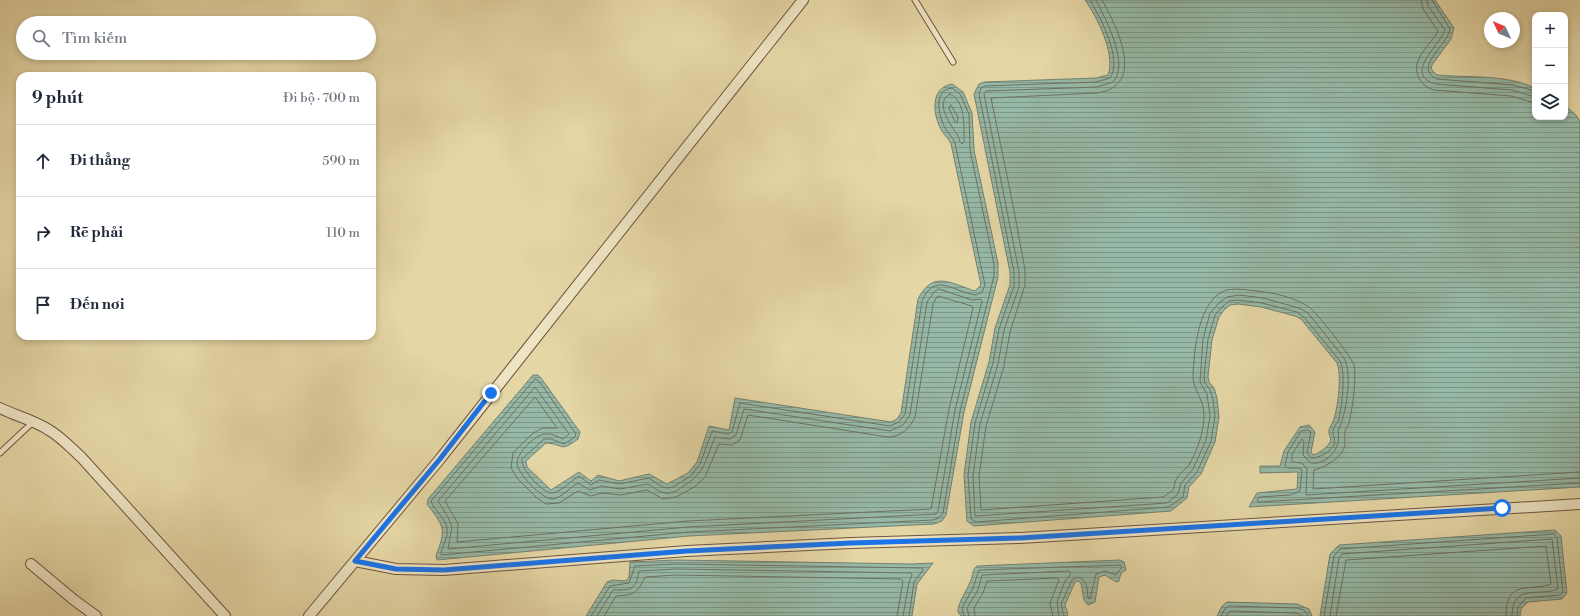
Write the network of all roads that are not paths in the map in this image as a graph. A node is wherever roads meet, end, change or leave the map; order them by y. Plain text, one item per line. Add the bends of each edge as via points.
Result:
1 (803, 0) edge
2 (915, 0) edge
3 (952, 62) dead end
4 (0, 408) edge
5 (33, 422) junction
6 (0, 453) edge
7 (1580, 504) edge
8 (355, 561) junction
9 (31, 564) dead end
10 (96, 616) edge
11 (225, 616) edge
12 (309, 616) edge

1 - 8 street via 440,459
2 - 3 lane
4 - 5 street
5 - 6 lane
5 - 11 street via 50,430 81,457
7 - 8 street via 1020,538 687,551 444,570 396,569
8 - 12 street
9 - 10 street

